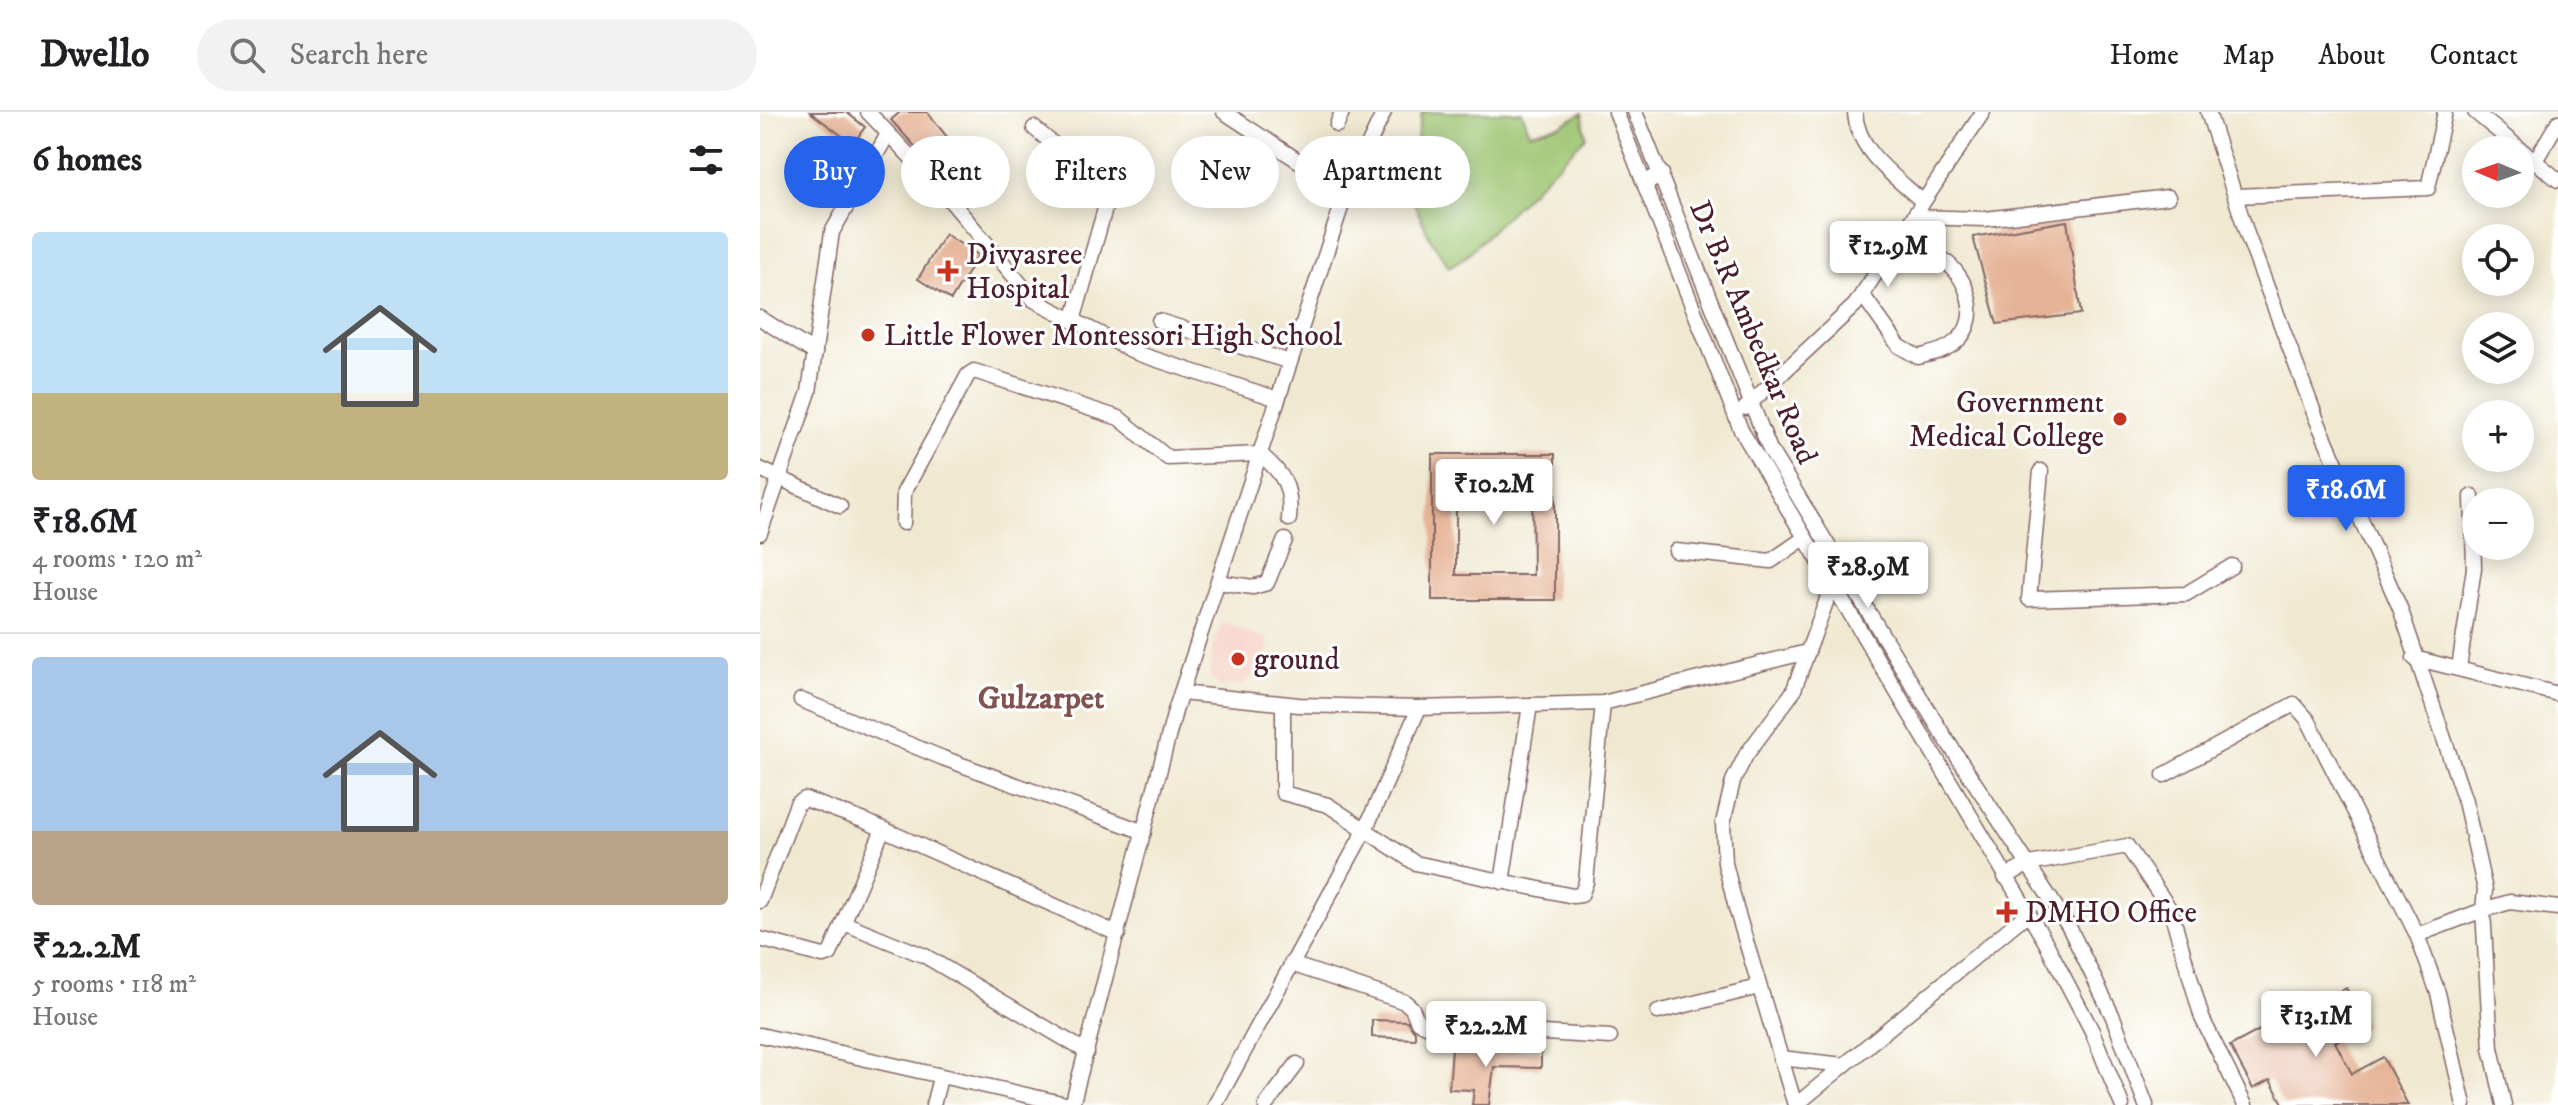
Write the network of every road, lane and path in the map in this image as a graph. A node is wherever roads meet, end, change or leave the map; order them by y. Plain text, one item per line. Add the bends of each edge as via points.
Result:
1 (1224, 112) edge
2 (1384, 112) edge
3 (1616, 112) edge
4 (1635, 112) edge
5 (1855, 112) edge
6 (1983, 112) edge
7 (2208, 112) edge
8 (2445, 112) edge
9 (2479, 113) edge
10 (877, 115) edge
11 (2558, 122) edge
12 (1034, 128) dead end
13 (888, 134) junction
14 (1373, 136) edge
15 (1295, 159) edge
16 (2535, 161) junction
17 (1654, 179) junction
18 (2558, 180) edge
19 (2235, 196) junction
20 (2168, 197) dead end
21 (1923, 202) junction
22 (1341, 208) edge
23 (1914, 217) junction
24 (1894, 245) junction
25 (1862, 294) junction
26 (760, 318) edge
27 (1073, 321) junction
28 (1159, 321) dead end
29 (815, 353) junction
30 (1290, 362) junction
31 (1278, 399) junction
32 (1750, 403) junction
33 (1735, 416) junction
34 (1260, 454) junction
35 (760, 469) edge
36 (2041, 471) dead end
37 (781, 477) junction
38 (840, 506) dead end
39 (1289, 519) dead end
40 (903, 523) dead end
41 (760, 533) edge
42 (1803, 539) junction
43 (1285, 540) dead end
44 (1676, 551) dead end
45 (2474, 560) edge
46 (2232, 566) dead end
47 (1843, 573) junction
48 (1218, 582) junction
49 (1831, 585) junction
50 (1807, 652) junction
51 (2414, 658) junction
52 (2459, 668) junction
53 (1181, 693) junction
54 (2558, 694) edge
55 (801, 700) dead end
56 (1603, 703) junction
57 (1283, 704) junction
58 (1530, 705) junction
59 (1419, 708) junction
60 (2164, 775) dead end
61 (1366, 828) junction
62 (883, 829) junction
63 (1144, 832) junction
64 (2029, 864) junction
65 (2005, 877) junction
66 (1502, 882) junction
67 (760, 901) edge
68 (2558, 908) edge
69 (2483, 910) junction
70 (2028, 913) junction
71 (844, 923) junction
72 (1118, 934) junction
73 (2417, 935) junction
74 (760, 939) edge
75 (1291, 964) junction
76 (1759, 987) junction
77 (1658, 1012) dead end
78 (760, 1035) edge
79 (1610, 1037) dead end
80 (1087, 1052) junction
81 (1780, 1058) junction
82 (1297, 1064) dead end
83 (1844, 1065) junction
84 (940, 1078) junction
85 (933, 1105) edge
86 (1071, 1105) edge
87 (1215, 1105) edge
88 (1266, 1105) edge
89 (1795, 1105) edge
90 (2122, 1105) edge
91 (2146, 1105) edge
92 (2245, 1105) edge
93 (2464, 1105) edge
94 (2504, 1105) edge

1 - 15 street
2 - 14 street
3 - 17 street, Dr B.R Ambedkar Road
4 - 17 street, Dr B.R Ambedkar Road
5 - 21 street via 1866,148
6 - 21 street
7 - 19 street
8 - 19 street via 2428,188
9 - 16 street
10 - 13 street
11 - 16 street
12 - 27 street via 1110,191
13 - 27 street via 1034,300
13 - 29 street via 832,232
16 - 18 street
17 - 32 street, Dr B.R Ambedkar Road
17 - 33 street, Dr B.R Ambedkar Road
19 - 51 street via 2316,418 2400,608
20 - 23 street via 1985,219
21 - 23 street
22 - 30 street
23 - 24 street
24 - 25 street
24 - 25 street via 1940,257 1958,273 1970,312 1961,337 1942,351 1918,357 1899,346
25 - 32 street
26 - 29 street
27 - 31 street via 1139,354
28 - 30 street
29 - 37 street via 804,411
30 - 31 street
31 - 34 street
32 - 33 street
32 - 47 street, Dr B.R Ambedkar Road via 1782,473
33 - 42 street, Dr B.R Ambedkar Road
34 - 39 street via 1278,468 1290,488
34 - 40 street via 1168,458 1119,418 974,371 904,492
34 - 48 street
35 - 37 street
36 - 46 street via 2029,599 2186,594
37 - 38 street
37 - 41 street
42 - 44 street via 1771,561
42 - 49 street, Dr B.R Ambedkar Road
43 - 48 street via 1267,583 1253,587
45 - 52 street
47 - 49 street
47 - 64 street, Dr B.R Ambedkar Road
48 - 53 street
49 - 50 street
49 - 65 street, Dr B.R Ambedkar Road
50 - 56 street
50 - 76 street via 1787,703 1746,755 1733,781 1723,823 1725,863
51 - 52 street
51 - 69 street via 2465,801 2485,890
52 - 54 street
53 - 57 street
53 - 63 street
55 - 63 street
56 - 58 street
56 - 66 street via 1585,891 1573,896
57 - 59 street
57 - 61 street via 1283,793 1328,805
58 - 59 street
58 - 66 street
59 - 61 street
60 - 73 street via 2294,704 2308,720
61 - 66 street via 1415,863
61 - 75 street
62 - 67 street via 819,802 801,800
62 - 71 street
62 - 72 street
63 - 72 street
64 - 65 street
64 - 91 street, Dr B.R Ambedkar Road via 2084,955
64 - 92 street via 2127,846 2171,911 2202,1018
65 - 70 street, Dr B.R Ambedkar Road
68 - 69 street via 2510,902
69 - 73 street
69 - 94 street via 2491,1048
70 - 83 street
70 - 90 street, Dr B.R Ambedkar Road via 2092,1031
71 - 74 street via 827,956
71 - 80 street via 925,956
72 - 80 street
73 - 93 street via 2438,993
75 - 79 street via 1405,1002 1418,1022 1428,1026
75 - 87 street
76 - 77 street
76 - 81 street
78 - 84 street
80 - 86 street
81 - 83 street
81 - 89 street
82 - 88 street
83 - 89 street
84 - 85 street
84 - 86 street

